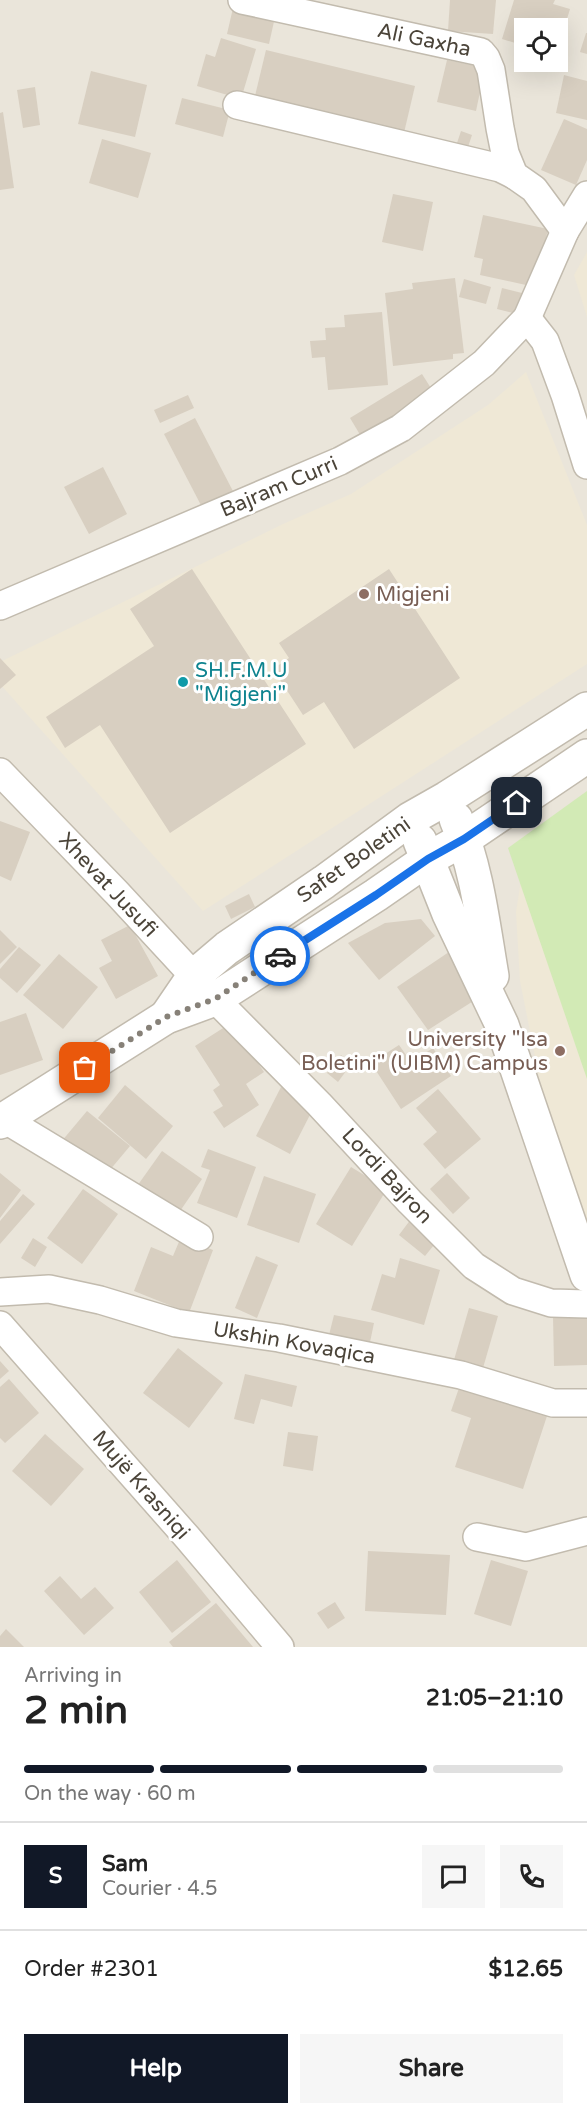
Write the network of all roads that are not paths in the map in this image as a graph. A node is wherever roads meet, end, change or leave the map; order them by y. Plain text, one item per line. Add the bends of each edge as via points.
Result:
1 (242, 0) edge
2 (237, 105) dead end
3 (514, 175) junction
4 (587, 195) edge
5 (566, 231) junction
6 (527, 318) junction
7 (587, 465) edge
8 (0, 606) edge
9 (587, 709) edge
10 (587, 756) edge
11 (0, 772) edge
12 (429, 809) junction
13 (446, 849) junction
14 (204, 988) junction
15 (2, 1120) edge
16 (199, 1237) dead end
17 (587, 1275) edge
18 (0, 1292) edge
19 (587, 1304) edge
20 (0, 1325) edge
21 (587, 1403) edge
22 (587, 1531) edge
23 (477, 1537) dead end
24 (280, 1647) edge

1 - 3 street, Ali Gaxha via 481,52 491,70 505,153
2 - 3 street via 500,168
3 - 5 street via 534,189
4 - 5 street, Bajram Curri
5 - 6 street, Bajram Curri
6 - 7 street via 545,341
6 - 8 street, Bajram Curri via 484,363 391,434 340,461
9 - 12 street, Safet Boletini
10 - 13 street, Safet Boletini
11 - 14 street, Xhevat Jusufi
12 - 13 street
12 - 14 street, Safet Boletini via 227,948
13 - 14 street, Safet Boletini via 376,895
13 - 17 street
14 - 15 street via 166,1017
14 - 19 street, Lordi Bajron via 474,1266 513,1292 551,1303
15 - 16 street
18 - 21 street, Ukshin Kovaqica via 49,1289 176,1323 279,1338 461,1375 553,1403
20 - 24 street, Mujë Krasniqi
22 - 23 street via 526,1547

